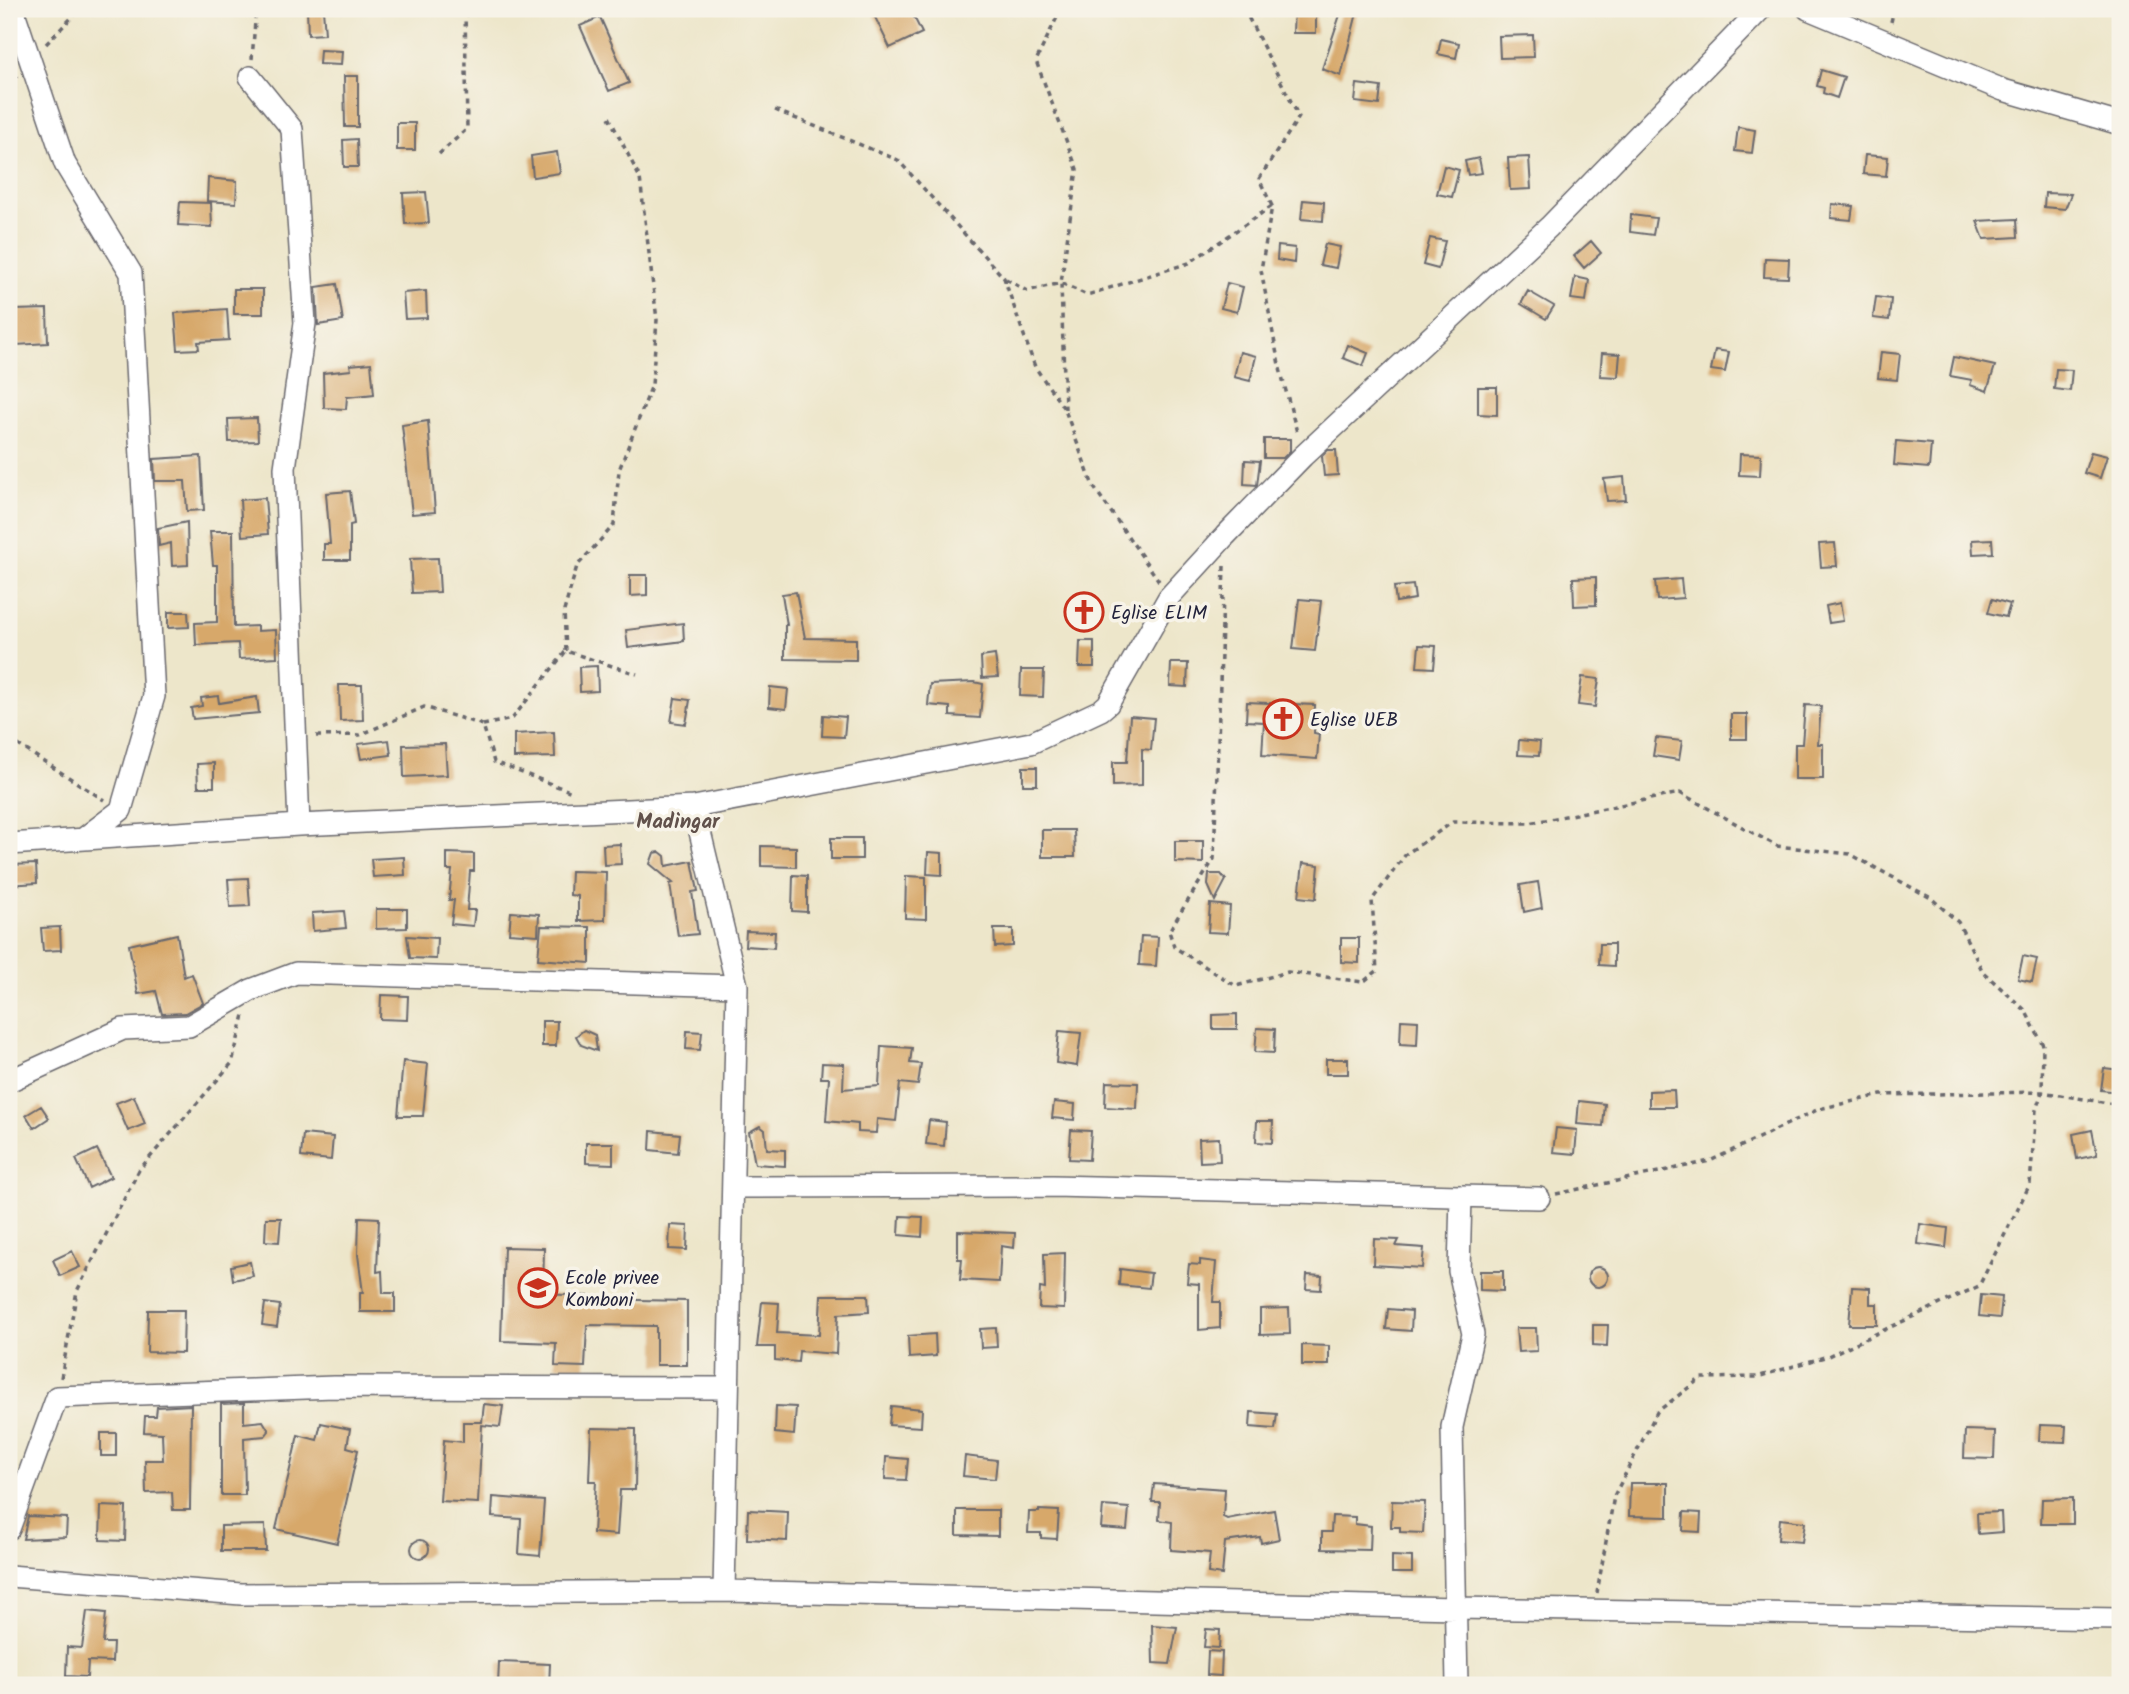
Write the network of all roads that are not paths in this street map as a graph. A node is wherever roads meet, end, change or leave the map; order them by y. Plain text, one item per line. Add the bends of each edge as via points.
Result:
1 (13, 9) edge
2 (1761, 9) edge
3 (1808, 9) edge
4 (250, 77) road end
5 (2120, 124) edge
6 (694, 807) junction
7 (299, 825) junction
8 (83, 839) junction
9 (9, 844) edge
10 (737, 986) junction
11 (9, 1081) edge
12 (735, 1187) junction
13 (1461, 1196) junction
14 (1539, 1198) road end
15 (727, 1388) junction
16 (9, 1529) edge
17 (9, 1576) edge
18 (724, 1591) junction
19 (1456, 1608) junction
20 (2120, 1619) edge
21 (1457, 1685) edge

1 - 8 street via 65,164 131,273 154,696 121,810
2 - 6 street via 1549,227 1303,456 1225,536 1169,597 1108,704 1031,743
3 - 5 street via 2003,90
4 - 7 street via 292,129 305,323 285,468
6 - 7 street
6 - 10 street
7 - 8 street
8 - 9 street
10 - 11 street via 296,973 251,990 190,1026 123,1029
10 - 12 street
12 - 13 street via 1054,1186
12 - 15 street
13 - 14 street
13 - 19 street via 1459,1271 1473,1334 1452,1427
15 - 16 street via 334,1387 57,1397
15 - 18 street
17 - 18 street via 241,1594
18 - 19 street
19 - 20 street
19 - 21 street

